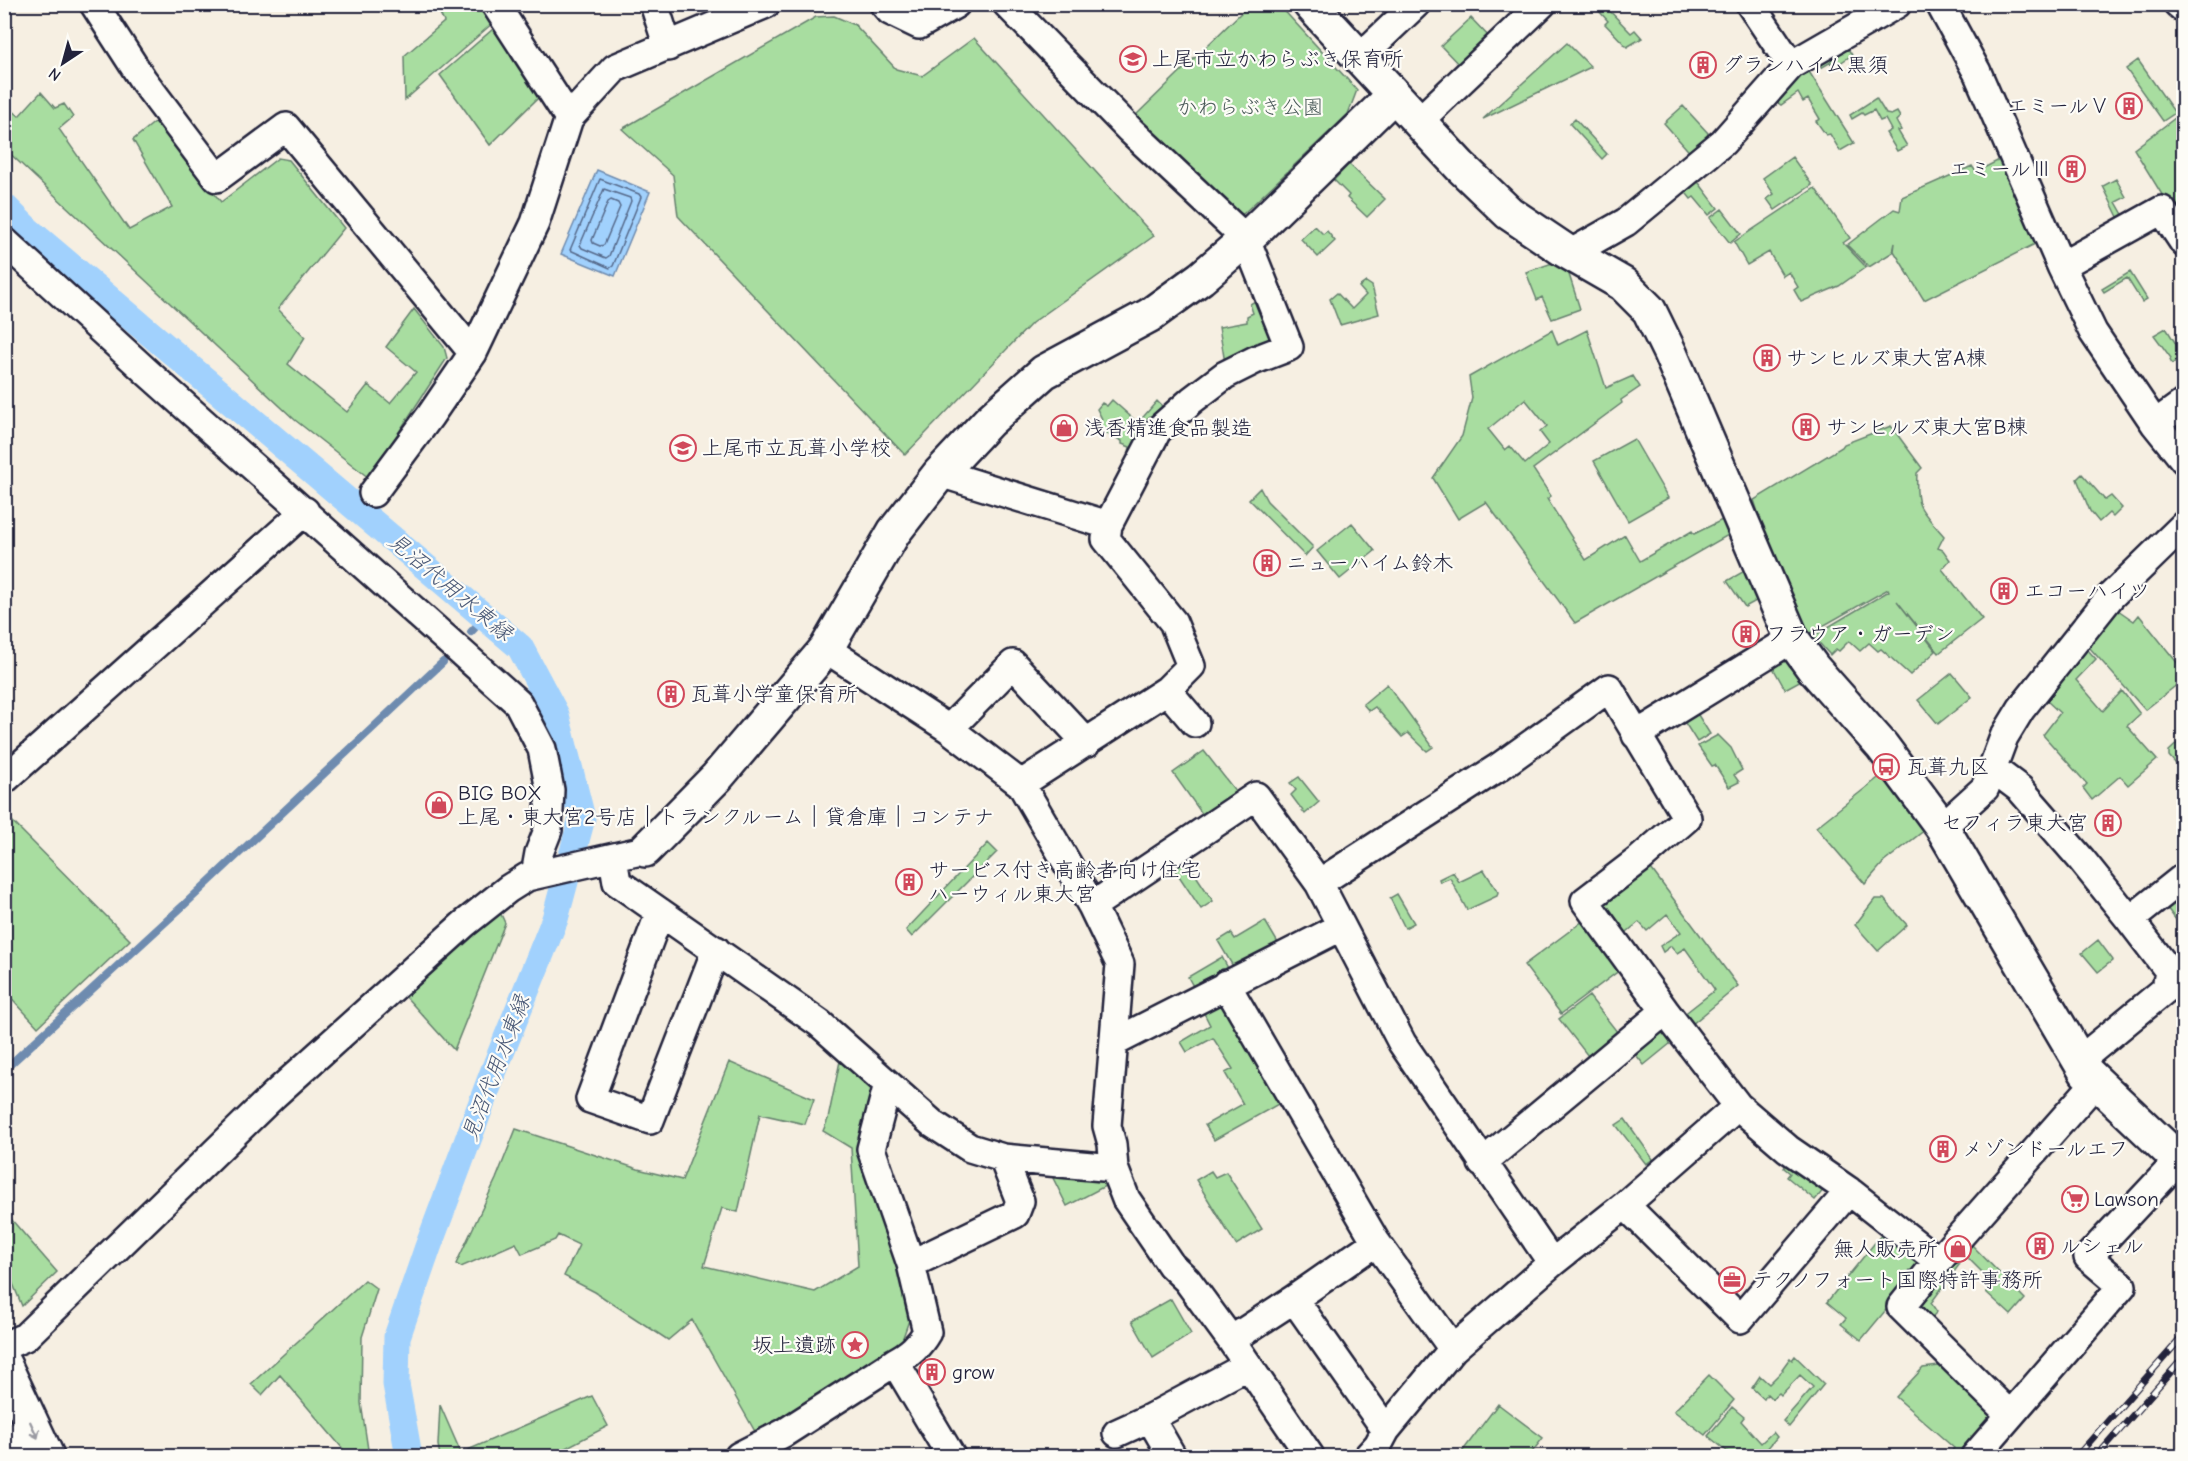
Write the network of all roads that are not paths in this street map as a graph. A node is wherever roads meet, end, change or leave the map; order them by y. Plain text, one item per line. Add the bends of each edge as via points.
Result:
1 (94, 4) edge
2 (495, 4) edge
3 (654, 4) edge
4 (766, 4) edge
5 (884, 4) edge
6 (956, 4) edge
7 (1007, 4) edge
8 (1310, 4) edge
9 (1416, 4) edge
10 (1542, 4) edge
11 (1750, 4) edge
12 (1897, 4) edge
13 (1940, 4) edge
14 (2178, 4) edge
15 (2184, 9) edge
16 (668, 47) junction
17 (1359, 58) junction
18 (1791, 65) junction
19 (1394, 95) junction
20 (569, 118) junction
21 (1419, 121) junction
22 (1246, 239) junction
23 (4, 241) edge
24 (2184, 243) edge
25 (1571, 254) junction
26 (2061, 266) junction
27 (473, 353) junction
28 (2184, 403) edge
29 (2155, 424) junction
30 (2184, 460) edge
31 (940, 473) junction
32 (374, 493) dead end
33 (305, 512) junction
34 (1108, 525) junction
35 (2184, 525) edge
36 (1792, 639) junction
37 (826, 649) junction
38 (1167, 690) junction
39 (1195, 723) dead end
40 (950, 729) junction
41 (1636, 735) junction
42 (1086, 742) junction
43 (1992, 768) junction
44 (4, 780) edge
45 (1021, 784) junction
46 (1942, 827) junction
47 (645, 850) joint
48 (607, 859) junction
49 (535, 875) junction
50 (2184, 877) edge
51 (1319, 883) junction
52 (1092, 906) junction
53 (660, 912) junction
54 (2130, 920) junction
55 (1341, 927) junction
56 (716, 950) junction
57 (1226, 984) junction
58 (1665, 1011) junction
59 (1115, 1042) junction
60 (2088, 1071) junction
61 (888, 1084) junction
62 (1738, 1106) junction
63 (1003, 1158) junction
64 (1482, 1163) junction
65 (2181, 1163) edge
66 (1114, 1168) junction
67 (1849, 1191) junction
68 (1625, 1205) junction
69 (1376, 1242) junction
70 (1938, 1261) junction
71 (1552, 1263) junction
72 (911, 1264) junction
73 (1294, 1299) junction
74 (1231, 1340) junction
75 (4, 1346) edge
76 (1453, 1348) junction
77 (895, 1362) junction
78 (4, 1364) edge
79 (1247, 1365) junction
80 (2010, 1415) junction
81 (1150, 1418) junction
82 (1117, 1433) dead end
83 (4, 1437) edge
84 (1381, 1447) edge
85 (13, 1456) edge
86 (47, 1456) edge
87 (740, 1456) edge
88 (951, 1456) edge
89 (1172, 1456) edge
90 (1310, 1456) edge
91 (1975, 1456) edge

1 - 27 street via 143,80 217,178 286,127
2 - 20 street
3 - 16 street
4 - 16 street
5 - 6 street via 919,25
7 - 22 street
8 - 17 main road
9 - 17 street
10 - 21 street
11 - 18 street
12 - 18 street
13 - 26 street via 1977,72
14 - 15 street
16 - 20 street via 615,69
17 - 19 main road
18 - 25 street via 1723,142 1626,222
19 - 21 main road
19 - 22 main road
20 - 27 street via 535,223
21 - 25 main road via 1509,213
22 - 31 main road via 1150,315 1044,372 989,421
22 - 34 street via 1289,347 1224,375 1157,431
23 - 33 street
24 - 26 street via 2162,210
25 - 36 main road via 1623,284 1649,310
26 - 29 street via 2092,332
27 - 32 street
28 - 29 street
29 - 30 street
31 - 34 street
31 - 37 main road via 894,532
33 - 44 street
33 - 49 street via 518,703 542,748 550,790 548,830
34 - 38 street via 1106,539 1173,622 1191,666
35 - 43 street via 2111,596 2021,709
36 - 41 street
36 - 46 main road via 1882,746
37 - 40 street
37 - 47 main road via 717,777
38 - 39 street
38 - 42 street
40 - 42 street via 1013,664
40 - 45 street
41 - 51 street via 1609,688 1499,767
41 - 58 street via 1687,818 1585,901
42 - 45 street
43 - 46 street via 1985,788
43 - 54 street via 2020,789
45 - 52 street
46 - 60 main road
47 - 48 street
48 - 49 street
48 - 53 street via 617,882
49 - 75 street via 508,889 464,924 274,1095 25,1337
50 - 54 street
51 - 52 street via 1256,796
51 - 55 street
52 - 59 street via 1120,964
53 - 56 street
53 - 56 street via 590,1099 650,1120
54 - 60 street via 2169,971 2166,988
55 - 57 street
55 - 64 street via 1402,1043
56 - 61 street via 819,1023
57 - 59 street
57 - 69 street
58 - 62 street
58 - 64 street
59 - 66 street via 1107,1126
60 - 65 main road
60 - 70 street
61 - 63 street via 933,1124 970,1148
61 - 72 street via 871,1149
62 - 67 street via 1788,1149
62 - 68 street
63 - 66 street
63 - 72 street via 1020,1201 1015,1214
64 - 71 street
65 - 80 street via 2088,1257 2122,1286
66 - 74 street via 1126,1199 1171,1265 1187,1280
67 - 68 street via 1740,1319
67 - 70 street
68 - 71 street
69 - 73 street
69 - 76 street
70 - 80 street via 1901,1307
71 - 76 street
72 - 77 street via 927,1332 920,1345
73 - 74 street
73 - 84 street
74 - 79 street
76 - 84 street
77 - 87 street via 784,1433
77 - 88 street
78 -> 86 main road
79 - 81 street
79 - 90 street
80 - 91 street
81 - 82 street
81 - 89 street
83 - 85 main road

